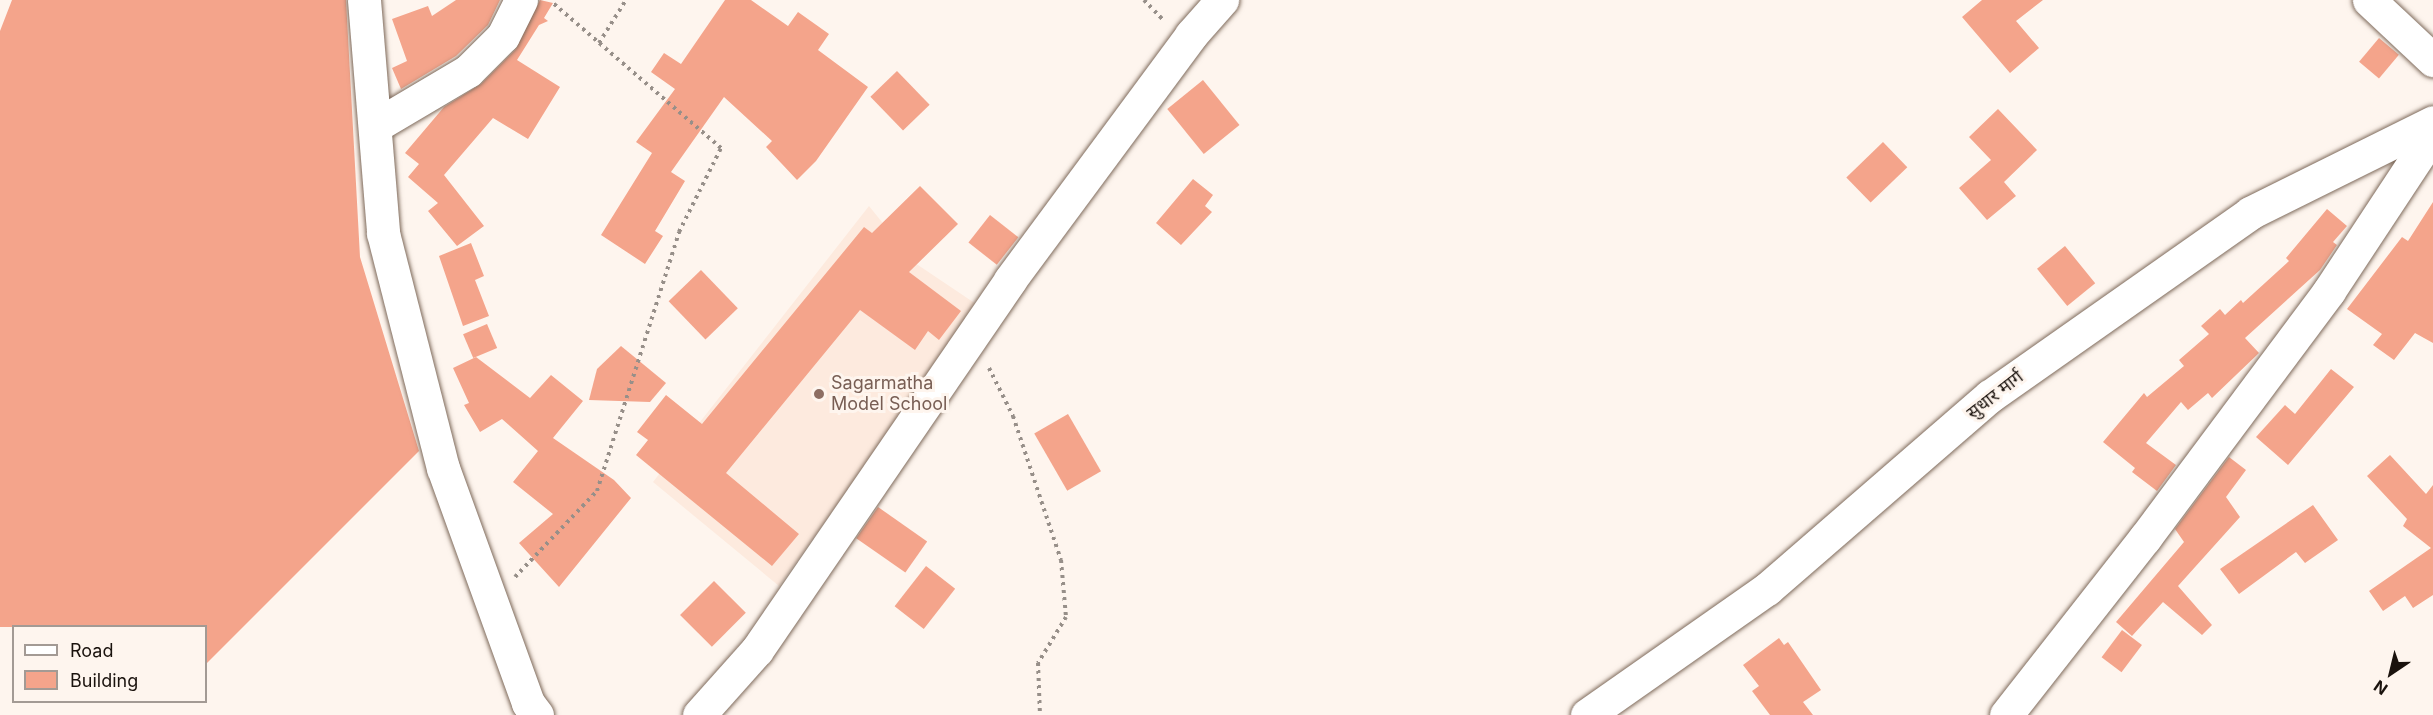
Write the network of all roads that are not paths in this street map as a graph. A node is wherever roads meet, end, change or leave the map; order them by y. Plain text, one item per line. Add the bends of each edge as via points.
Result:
1 (364, 0) edge
2 (521, 0) edge
3 (1222, 0) edge
4 (2369, 0) edge
5 (2433, 60) edge
6 (2433, 122) edge
7 (375, 126) junction
8 (2433, 133) edge
9 (525, 711) edge
10 (699, 715) edge
11 (1587, 715) edge
12 (2006, 715) edge

1 - 7 street
2 - 7 street via 503,36 468,71
3 - 10 street via 1191,35 969,338 757,650
4 - 5 street
6 - 11 street, सुधार मार्ग via 2250,213 1990,396 1767,589
7 - 9 street via 383,234 443,468 492,602
8 - 12 street via 2329,291 2145,538

